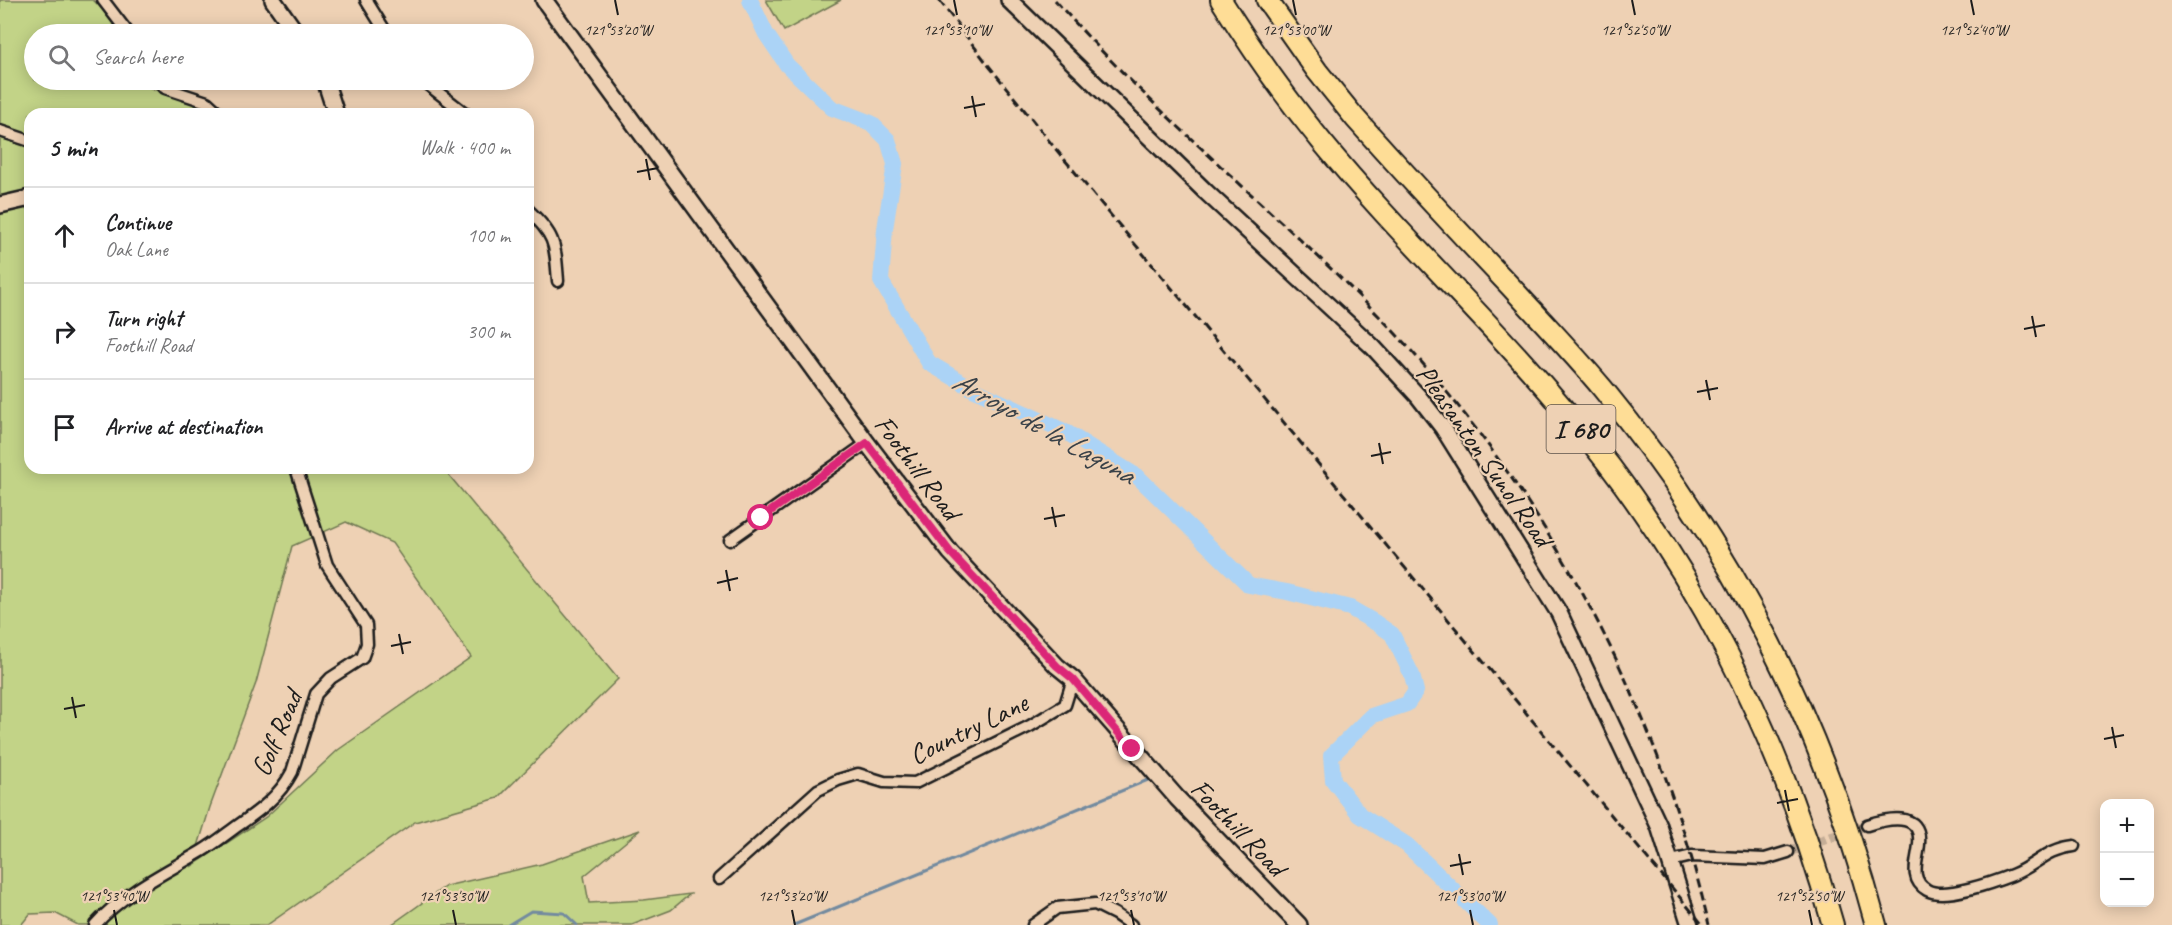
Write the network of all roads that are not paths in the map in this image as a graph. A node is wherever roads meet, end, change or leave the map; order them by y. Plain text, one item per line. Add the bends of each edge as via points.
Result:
1 (103, 0) edge
2 (273, 0) edge
3 (366, 0) edge
4 (544, 0) edge
5 (1009, 0) edge
6 (1221, 0) edge
7 (1267, 0) edge
8 (121, 24) edge
9 (290, 24) edge
10 (381, 24) edge
11 (171, 90) edge
12 (328, 90) edge
13 (435, 90) edge
14 (214, 108) edge
15 (334, 108) edge
16 (458, 108) edge
17 (0, 131) edge
18 (24, 139) edge
19 (24, 199) edge
20 (0, 205) edge
21 (534, 216) edge
22 (558, 280) dead end
23 (867, 443) junction
24 (298, 474) edge
25 (730, 540) dead end
26 (1073, 679) junction
27 (1867, 825) tunnel mouth
28 (2074, 846) dead end
29 (1788, 852) tunnel mouth
30 (1671, 861) junction
31 (719, 879) dead end
32 (95, 925) edge
33 (1033, 925) edge
34 (1131, 925) edge
35 (1299, 925) edge
36 (1690, 925) edge
37 (1833, 925) edge
38 (1876, 925) edge

1 - 8 street
2 - 9 street
3 - 10 street
4 - 23 street, Foothill Road
5 - 30 street, Pleasanton Sunol Road via 1206,192 1373,347 1418,396 1466,463 1559,613 1659,826
6 - 37 highway, I 680 via 1278,86 1323,144 1570,415 1653,527 1690,585 1778,758 1802,821
7 - 38 highway, I 680 via 1355,118 1602,388 1707,531 1756,615 1816,742 1842,808
11 - 14 street
12 - 15 street
13 - 16 street
17 - 18 street
19 - 20 street
21 - 22 street via 545,226 556,248
23 - 25 street
23 - 26 street, Foothill Road via 950,552
24 - 32 street, Golf Road via 327,565 366,626 367,644 362,658 331,678 316,694 292,772 269,804 132,892
26 - 31 street, Country Lane via 1065,705 915,783 884,782 858,774 818,790
26 - 35 street, Foothill Road via 1177,798
27 - 28 street via 1900,819 1910,822 1920,842 1915,872 1927,890 1940,893 2012,874 2048,852
29 - 30 street via 1765,859 1692,856
30 - 36 street, Pleasanton Sunol Road
33 - 34 street via 1057,908 1095,904

